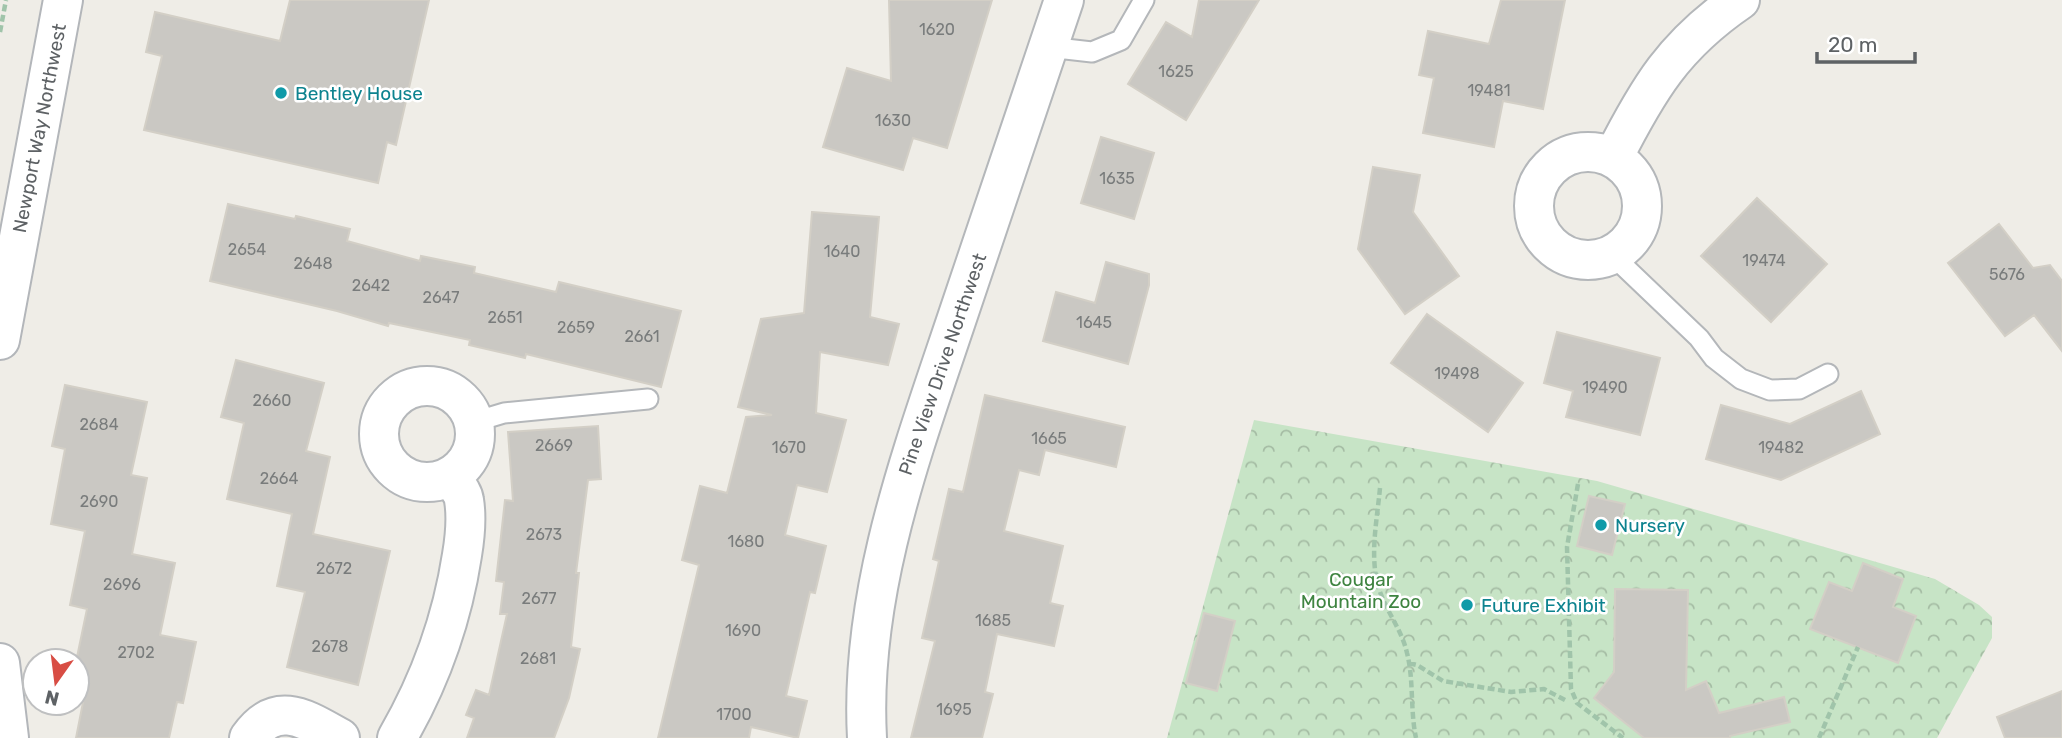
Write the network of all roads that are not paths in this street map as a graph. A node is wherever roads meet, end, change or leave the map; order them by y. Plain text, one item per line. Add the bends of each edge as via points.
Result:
1 (63, 0) edge
2 (1064, 0) edge
3 (1144, 0) edge
4 (1720, 6) edge
5 (1048, 47) junction
6 (1613, 158) junction
7 (1612, 254) junction
8 (0, 340) edge
9 (1828, 374) dead end
10 (648, 399) dead end
11 (474, 422) junction
12 (451, 477) junction
13 (0, 663) edge
14 (9, 738) edge
15 (249, 738) edge
16 (340, 738) edge
17 (397, 738) edge
18 (867, 738) edge

1 - 8 street, Newport Way Northwest
2 - 5 street, Pine View Drive Northwest
3 - 5 lane via 1121,40 1092,52
4 - 6 street via 1675,55 1639,107
5 - 18 street, Pine View Drive Northwest via 901,485 872,639
6 - 7 street via 1632,175 1642,198 1636,231
6 - 7 street via 1597,152 1564,158 1550,167 1535,197 1540,230 1563,254 1580,259
7 - 9 lane via 1714,358 1741,379 1770,390 1799,389
10 - 11 lane via 504,413
11 - 12 street via 471,455
11 - 12 street via 460,399 433,386 404,392 383,414 379,444 394,470 422,482
12 - 17 street via 464,498 457,587 430,672
13 - 14 street
15 - 16 street via 266,721 295,716

